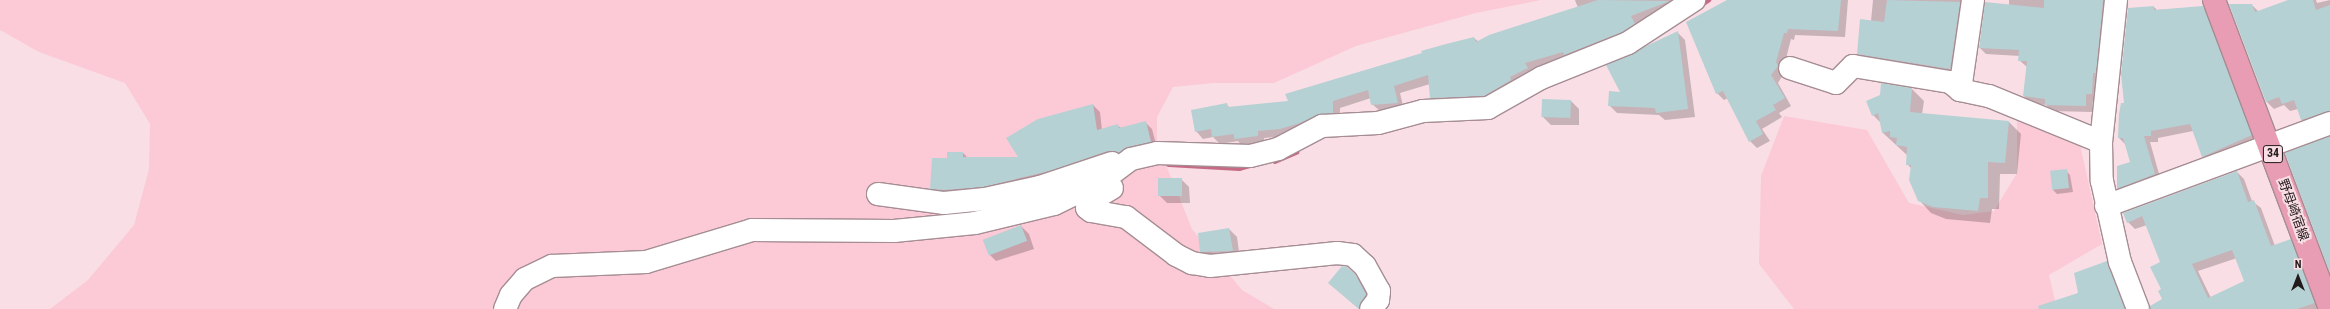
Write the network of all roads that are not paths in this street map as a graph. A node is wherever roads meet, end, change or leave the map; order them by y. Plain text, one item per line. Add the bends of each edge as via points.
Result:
1 (1694, 0) edge
2 (1973, 0) edge
3 (2116, 0) edge
4 (2214, 0) edge
5 (1790, 68) dead end
6 (1960, 90) junction
7 (2330, 122) edge
8 (2101, 142) junction
9 (2269, 145) junction
10 (1157, 153) junction
11 (1130, 160) junction
12 (878, 194) dead end
13 (2106, 206) junction
14 (2330, 308) edge
15 (505, 309) edge
16 (1371, 309) edge
17 (2138, 309) edge

1 - 10 street via 1628,43 1541,78 1488,108 1423,111 1378,123 1322,126 1278,149 1250,156
2 - 6 street
3 - 8 street
4 - 9 main road, 野母崎宿線 / 34
5 - 6 street via 1836,83 1853,66 1950,82
6 - 8 street via 1989,96
7 - 9 street
8 - 13 street
9 - 13 street
9 - 14 main road, 野母崎宿線 / 34
10 - 11 street
10 - 16 street via 1141,170 1089,202 1087,208 1091,212 1126,217 1176,255 1198,264 1210,266 1337,253 1353,255 1365,266 1379,290 1378,300
11 - 12 street via 1115,162 1040,187 985,199 944,203
11 - 15 street via 1103,180 1054,204 976,223 894,231 752,230 646,262 552,266 525,279 511,295
13 - 17 street via 2120,262

